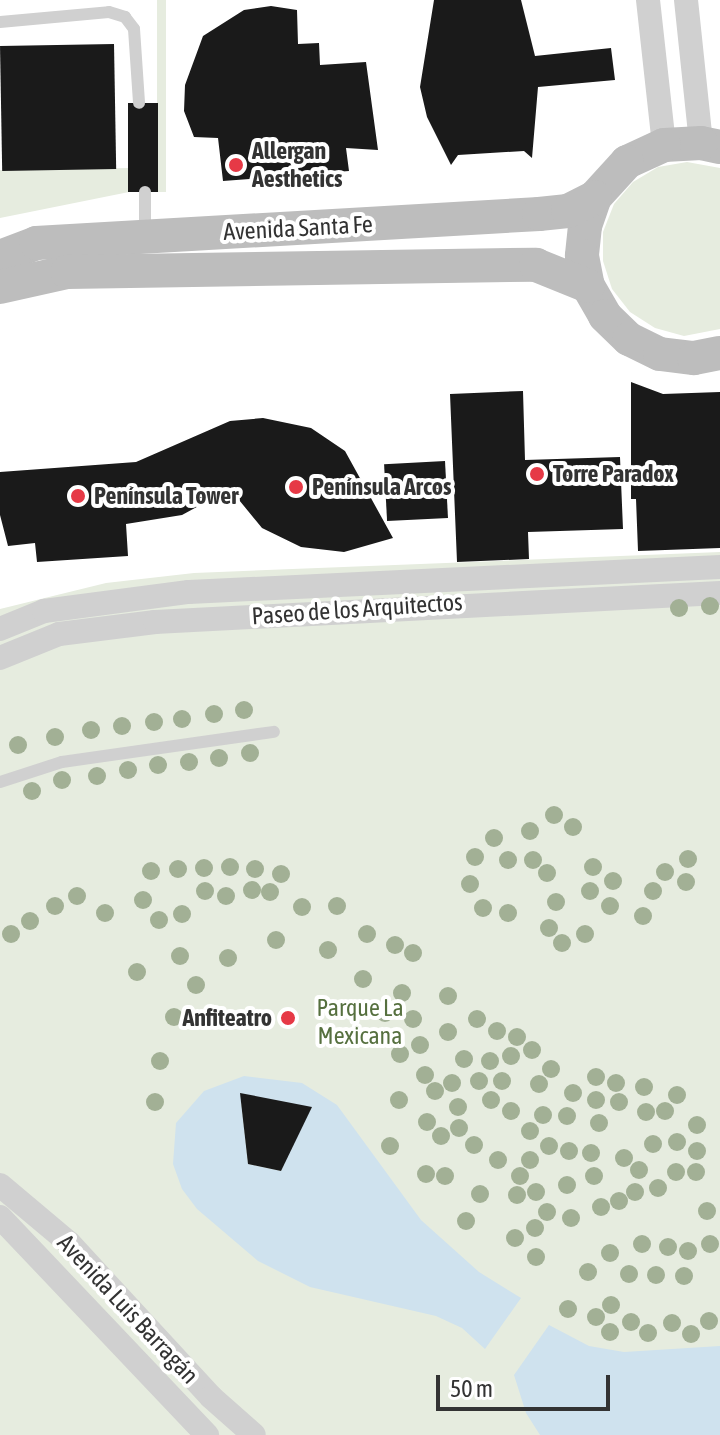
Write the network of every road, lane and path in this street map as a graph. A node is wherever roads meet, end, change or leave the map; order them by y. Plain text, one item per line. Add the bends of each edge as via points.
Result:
1 (648, 0) edge
2 (686, 0) edge
3 (0, 22) edge
4 (139, 103) dead end
5 (664, 145) junction
6 (710, 145) edge
7 (145, 192) dead end
8 (595, 197) junction
9 (145, 237) junction
10 (0, 257) edge
11 (588, 286) junction
12 (0, 287) edge
13 (720, 353) edge
14 (720, 567) edge
15 (445, 592) junction
16 (720, 593) edge
17 (0, 629) edge
18 (0, 658) edge
19 (274, 732) dead end
20 (0, 782) edge
21 (0, 1185) edge
22 (0, 1217) edge
23 (207, 1435) edge
24 (254, 1435) edge

1 - 5 street
2 - 6 street
3 - 4 lane via 109,12 125,17 134,29
5 - 6 street
5 - 8 street via 627,162
7 - 9 lane
8 - 9 street, Avenida Santa Fe via 568,211 539,214
8 - 11 street via 583,241
9 - 10 street, Avenida Santa Fe via 36,243
11 - 12 street, Avenida Santa Fe via 524,265 67,272
11 - 13 street via 605,316 629,339 660,354 694,358
14 - 15 street, Paseo de los Arquitectos
15 - 16 street, Paseo de los Arquitectos
15 - 17 street, Paseo de los Arquitectos via 189,592 44,611
15 - 18 street, Paseo de los Arquitectos via 87,629 35,640
19 - 20 lane via 62,762
21 - 24 street, Avenida Luis Barragán via 69,1243 211,1397
22 - 23 street, Avenida Luis Barragán

